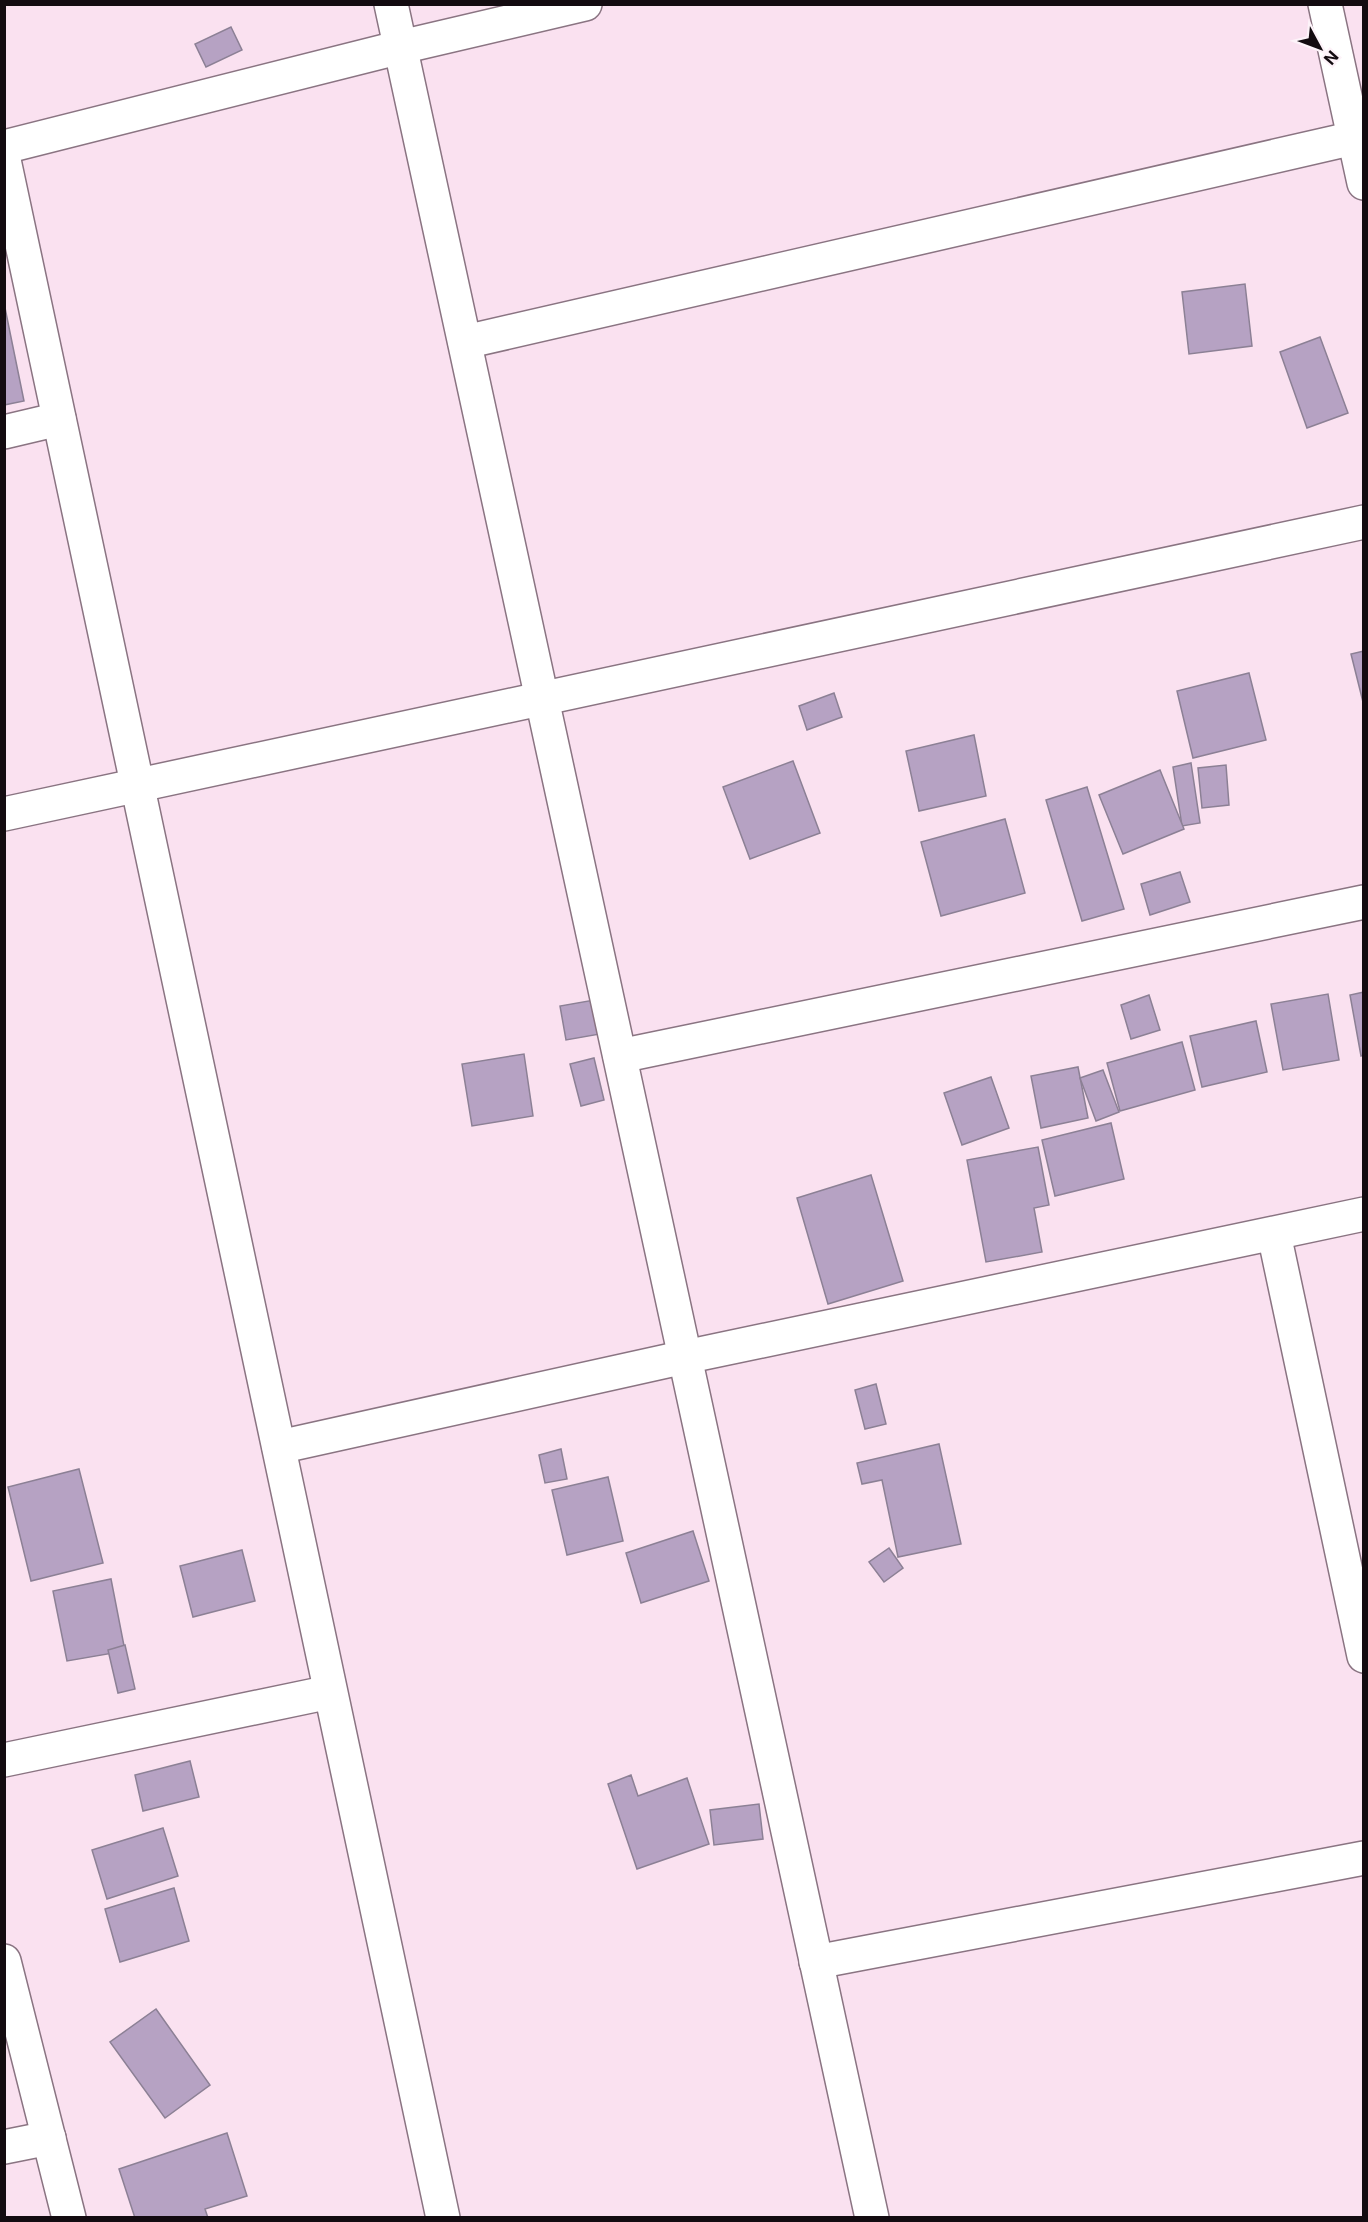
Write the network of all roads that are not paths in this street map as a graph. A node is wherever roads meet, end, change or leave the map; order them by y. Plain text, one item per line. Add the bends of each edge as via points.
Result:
1 (391, 4) edge
2 (585, 4) edge
3 (1325, 4) edge
4 (400, 46) junction
5 (1354, 138) junction
6 (4, 147) edge
7 (4, 160) edge
8 (1364, 183) edge
9 (465, 342) junction
10 (59, 419) junction
11 (4, 432) edge
12 (1364, 522) edge
13 (542, 699) junction
14 (138, 786) junction
15 (4, 814) edge
16 (1364, 902) edge
17 (620, 1056) junction
18 (1364, 1214) edge
19 (1274, 1234) junction
20 (685, 1357) junction
21 (279, 1446) junction
22 (1364, 1656) edge
23 (330, 1692) junction
24 (4, 1760) edge
25 (1364, 1858) edge
26 (4, 1961) edge
27 (816, 1962) junction
28 (49, 2138) junction
29 (4, 2146) edge
30 (69, 2217) edge
31 (443, 2217) edge
32 (872, 2217) edge

1 - 4 street
2 - 4 street
3 - 5 street
4 - 6 street
4 - 9 street
5 - 8 street
5 - 9 street
7 - 10 street
9 - 13 street
10 - 11 street
10 - 14 street
12 - 13 street
13 - 14 street
13 - 17 street
14 - 15 street
14 - 21 street
16 - 17 street
17 - 20 street
18 - 19 street
19 - 20 street
19 - 22 street
20 - 21 street
20 - 27 street
21 - 23 street
23 - 24 street
23 - 31 street
25 - 27 street
26 - 28 street
27 - 32 street
28 - 29 street
28 - 30 street

